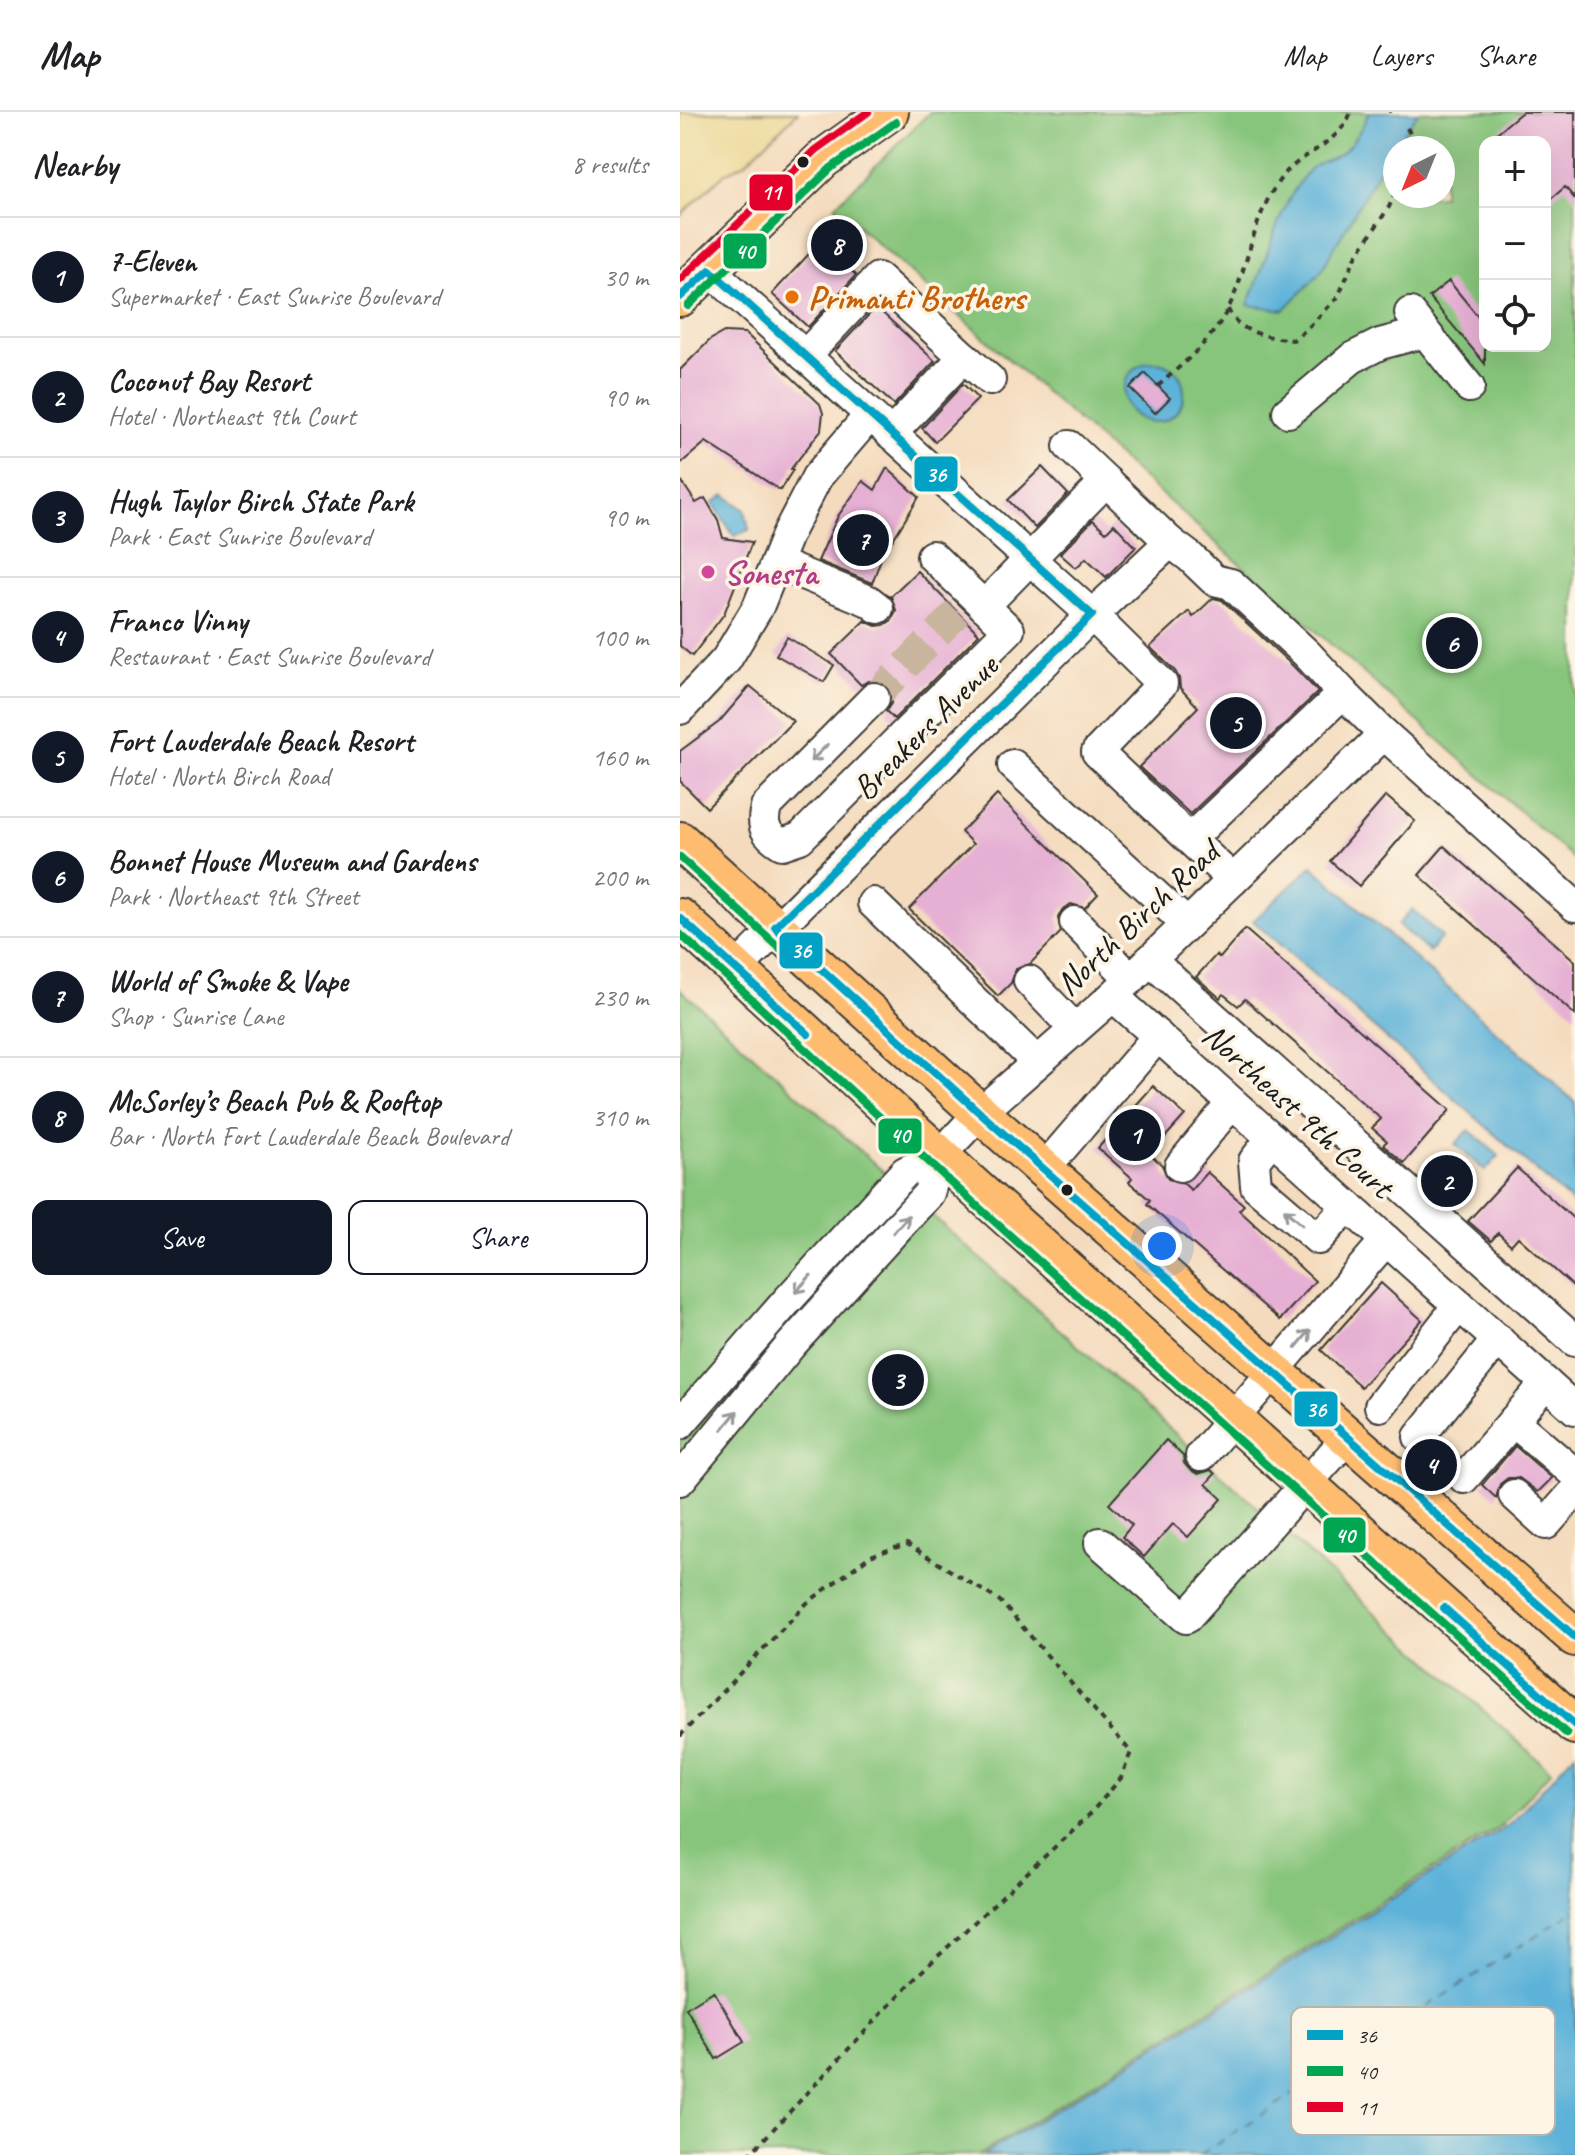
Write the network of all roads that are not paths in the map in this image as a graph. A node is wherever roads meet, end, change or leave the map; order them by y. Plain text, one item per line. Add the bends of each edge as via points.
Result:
1 (854, 112) edge
2 (889, 112) edge
3 (823, 159) junction
4 (710, 270) junction
5 (680, 297) edge
6 (805, 356) junction
7 (964, 357) junction
8 (990, 380) dead end
9 (1469, 387) dead end
10 (1288, 412) dead end
11 (880, 424) junction
12 (1069, 446) dead end
13 (1106, 481) junction
14 (1170, 542) junction
15 (932, 556) dead end
16 (1028, 558) junction
17 (776, 563) junction
18 (972, 604) junction
19 (878, 608) dead end
20 (1092, 615) junction
21 (1343, 693) junction
22 (874, 698) tunnel mouth
23 (680, 709) edge
24 (1384, 734) junction
25 (1013, 765) dead end
26 (1190, 839) junction
27 (680, 841) edge
28 (1233, 880) junction
29 (873, 903) dead end
30 (1575, 906) edge
31 (680, 918) edge
32 (1075, 922) dead end
33 (1187, 924) junction
34 (775, 927) junction
35 (737, 968) junction
36 (1131, 978) junction
37 (1029, 981) dead end
38 (1075, 1029) junction
39 (1158, 1036) junction
40 (1037, 1062) junction
41 (1232, 1103) junction
42 (980, 1113) junction
43 (1272, 1138) junction
44 (940, 1155) junction
45 (1180, 1166) dead end
46 (1044, 1169) junction
47 (1348, 1206) junction
48 (1386, 1240) junction
49 (1459, 1305) junction
50 (1498, 1339) junction
51 (1575, 1341) edge
52 (745, 1350) junction
53 (770, 1371) junction
54 (1275, 1373) junction
55 (1546, 1383) junction
56 (1380, 1406) dead end
57 (1575, 1409) edge
58 (1234, 1419) junction
59 (1513, 1421) junction
60 (680, 1424) edge
61 (1348, 1437) junction
62 (1419, 1437) dead end
63 (1201, 1456) dead end
64 (1575, 1474) edge
65 (1464, 1478) dead end
66 (680, 1480) edge
67 (1306, 1484) junction
68 (1575, 1491) edge
69 (1514, 1495) dead end
70 (1100, 1543) dead end
71 (1575, 1637) edge
72 (1564, 1715) edge

1 - 3 main road
2 - 3 main road
3 - 4 main road
4 - 5 main road
4 - 6 street
6 - 7 street via 878,278
6 - 11 street
7 - 8 street
7 - 11 street
9 - 10 street via 1418,322 1352,358
11 - 16 street
11 - 17 street via 817,477
12 - 13 street
13 - 14 street
13 - 16 street
14 - 20 street, Breakers Avenue
14 - 21 street via 1214,580 1231,584
15 - 18 street
16 - 18 street
16 - 20 street
17 - 19 street
17 - 23 street via 758,607 726,660
22 -> 18 street via 766,807 762,822 768,837 782,844 800,838 1009,630
20 - 26 street via 1162,684 1097,752
20 - 34 street, Breakers Avenue
21 - 24 street
21 - 26 street
24 - 28 street, North Birch Road
24 - 30 street
25 - 33 street
26 - 28 street
27 - 34 main road
28 - 33 street, North Birch Road
29 - 40 street
31 - 35 main road
32 - 36 street
33 - 36 street, North Birch Road
34 - 35 street, Breakers Avenue
34 - 42 main road
35 - 44 main road
36 - 38 street, North Birch Road
36 - 39 street, Northeast 9th Court
36 - 51 street
37 - 38 street
38 - 40 street, North Birch Road
39 - 41 street, Northeast 9th Court
39 - 46 street
40 - 42 street, North Birch Road
41 - 43 street, Northeast 9th Court
41 - 45 street
42 - 44 street, North Birch Road
42 - 46 main road
43 - 47 street, Northeast 9th Court
47 -> 43 street via 1318,1239 1256,1186 1254,1161
44 -> 52 street via 905,1172
53 -> 44 street via 929,1193
44 - 58 main road
46 - 54 main road
47 - 48 street, Northeast 9th Court
48 - 49 street, Northeast 9th Court
54 -> 48 street
49 - 50 street, Northeast 9th Court
49 - 56 street
50 - 55 street, Northeast 9th Court
50 - 62 street
52 - 53 street
52 - 60 street
66 -> 53 street
54 - 58 street
54 - 61 main road
55 - 57 street, Northeast 9th Court
55 - 59 street
58 - 63 street
58 - 67 main road
59 - 64 street
59 - 65 street
61 - 67 street
61 - 71 main road
67 - 70 street via 1186,1618
67 - 72 main road
68 - 69 street via 1546,1524

